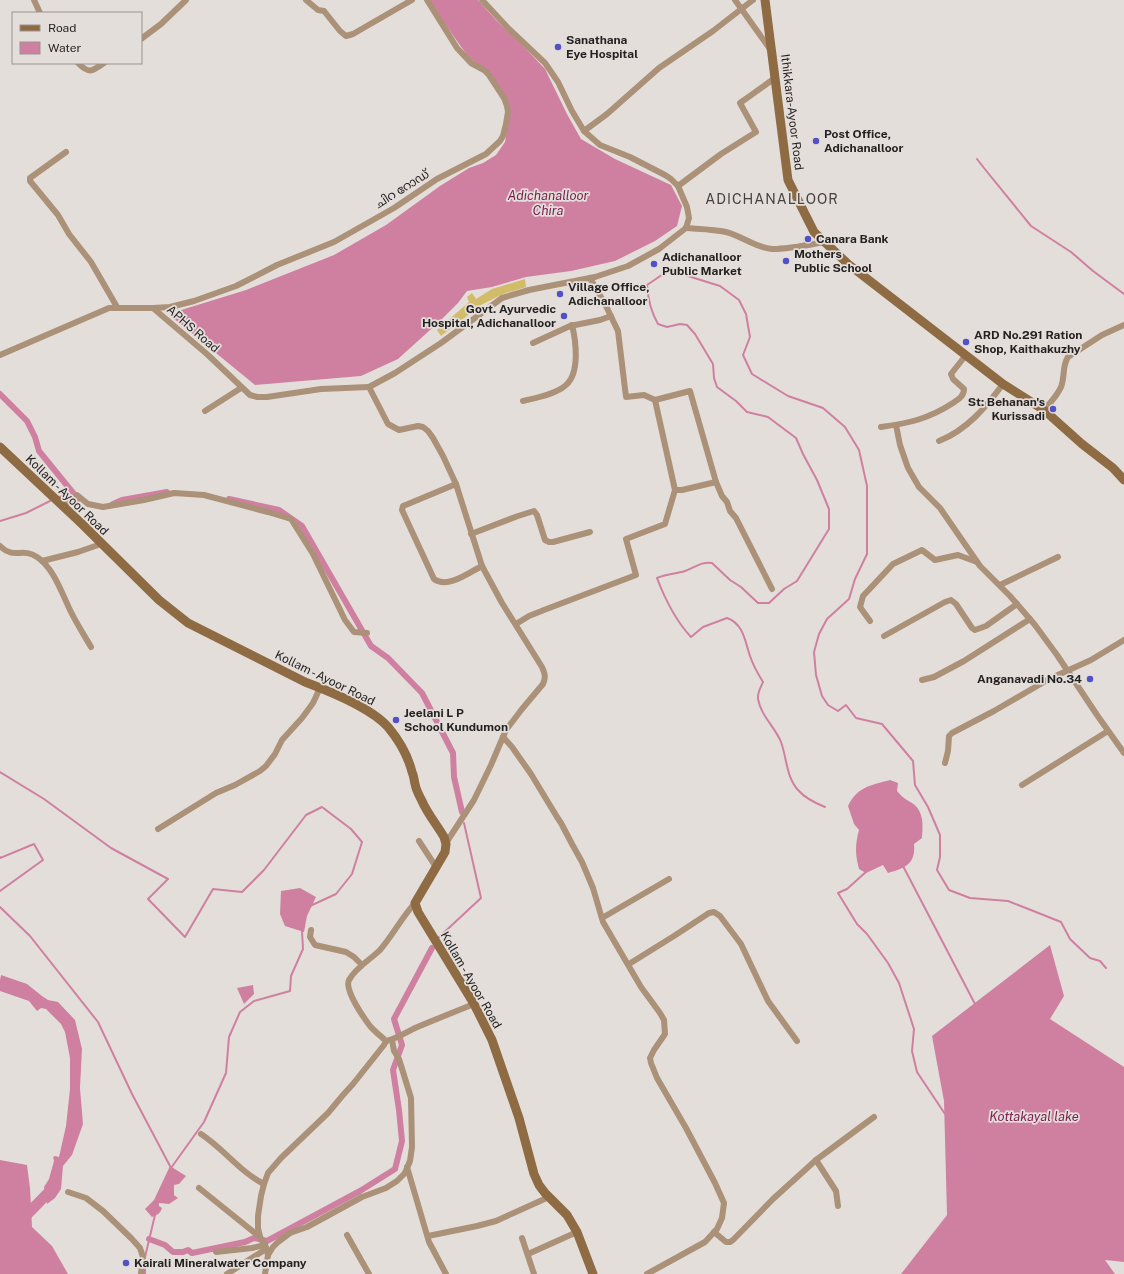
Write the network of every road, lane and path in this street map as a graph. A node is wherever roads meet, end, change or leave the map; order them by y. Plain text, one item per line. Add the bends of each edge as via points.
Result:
1 (34, 0) edge
2 (186, 0) edge
3 (306, 0) edge
4 (412, 0) edge
5 (427, 0) edge
6 (482, 0) edge
7 (735, 0) edge
8 (753, 0) edge
9 (765, 0) edge
10 (742, 9) junction
11 (40, 12) edge
12 (142, 38) edge
13 (772, 52) junction
14 (79, 64) edge
15 (103, 64) edge
16 (775, 78) junction
17 (584, 131) junction
18 (66, 152) dead end
19 (678, 186) junction
20 (686, 228) junction
21 (824, 242) junction
22 (590, 278) junction
23 (117, 307) junction
24 (153, 308) junction
25 (611, 316) junction
26 (572, 325) junction
27 (1124, 325) edge
28 (533, 343) dead end
29 (0, 355) edge
30 (966, 355) junction
31 (1003, 384) junction
32 (369, 387) junction
33 (241, 388) junction
34 (655, 400) junction
35 (522, 401) dead end
36 (1044, 410) junction
37 (205, 411) dead end
38 (896, 425) junction
39 (881, 427) dead end
40 (939, 441) dead end
41 (0, 448) edge
42 (1124, 480) edge
43 (716, 482) junction
44 (456, 484) junction
45 (675, 490) junction
46 (63, 507) junction
47 (590, 532) dead end
48 (471, 534) junction
49 (101, 544) junction
50 (0, 546) edge
51 (1058, 557) dead end
52 (42, 561) junction
53 (977, 562) junction
54 (482, 566) junction
55 (1000, 585) junction
56 (772, 589) dead end
57 (1017, 604) junction
58 (1030, 619) junction
59 (870, 621) dead end
60 (516, 624) junction
61 (367, 632) dead end
62 (884, 636) dead end
63 (1124, 640) edge
64 (91, 647) dead end
65 (1068, 671) junction
66 (922, 680) dead end
67 (320, 688) junction
68 (1108, 731) junction
69 (503, 737) junction
70 (1124, 753) edge
71 (946, 763) dead end
72 (1022, 785) dead end
73 (158, 829) dead end
74 (419, 842) dead end
75 (446, 843) junction
76 (436, 867) junction
77 (669, 879) dead end
78 (416, 903) junction
79 (602, 918) junction
80 (311, 930) dead end
81 (629, 964) junction
82 (362, 965) junction
83 (474, 1004) junction
84 (389, 1041) junction
85 (797, 1041) dead end
86 (874, 1117) dead end
87 (201, 1134) dead end
88 (816, 1160) junction
89 (407, 1167) junction
90 (264, 1184) junction
91 (198, 1188) dead end
92 (68, 1192) dead end
93 (549, 1196) junction
94 (838, 1206) dead end
95 (577, 1232) junction
96 (714, 1232) junction
97 (347, 1235) dead end
98 (428, 1236) junction
99 (522, 1238) dead end
100 (264, 1245) junction
101 (216, 1252) dead end
102 (528, 1254) junction
103 (141, 1274) edge
104 (227, 1274) edge
105 (265, 1274) edge
106 (369, 1274) edge
107 (446, 1274) edge
108 (534, 1274) edge
109 (593, 1274) edge
110 (646, 1274) edge

1 - 11 street
2 - 12 street
3 - 4 street via 318,10 324,11 346,36
5 - 24 street, ചിറ റോഡ് via 458,48 470,63 484,70 504,98 508,112 500,141 486,154 437,180 334,242 277,265 236,286 194,301
6 - 17 street via 545,63
7 - 10 street
8 - 10 street
9 - 13 main road, Ithikkara-Ayoor Road
10 - 13 street
10 - 17 street via 659,68
13 - 16 main road, Ithikkara-Ayoor Road
14 - 15 street via 89,71
16 - 19 street via 740,103 756,132
16 - 21 main road, Ithikkara-Ayoor Road via 788,180 814,232
17 - 19 street via 600,145 665,175
18 - 23 street via 30,178 30,181 92,262
19 - 20 street via 687,207 689,218
20 - 21 street via 726,232 772,249
20 - 22 street via 659,249 628,266
21 - 30 main road, Ithikkara-Ayoor Road via 848,264
22 - 25 street
22 - 32 street via 502,298 441,343
23 - 24 street, APHS Road
23 - 29 street, APHS Road via 109,308
24 - 33 street, APHS Road via 208,355
25 - 26 street
25 - 34 street via 618,331 626,397 644,395
26 - 28 street
26 - 35 street via 576,342 575,363 568,384 557,391
27 - 36 street via 1102,335 1068,357 1061,386 1055,398
30 - 31 main road, Ithikkara-Ayoor Road
30 - 38 street via 951,374 964,389 962,396 940,412
31 - 36 main road, Ithikkara-Ayoor Road
31 - 40 street via 964,427
32 - 33 street, APHS Road via 321,389 257,397
32 - 44 street via 388,424 399,430 418,426 428,431
33 - 37 street
34 - 43 street via 690,391
34 - 45 street
36 - 42 main road, Ithikkara-Ayoor Road
38 - 39 street
38 - 53 street via 908,468 919,487 940,508
41 - 46 main road, Kollam - Ayoor Road
43 - 45 street
43 - 56 street
44 - 48 street
44 - 54 street via 403,506 402,510 434,579 438,582 447,583
45 - 60 street via 665,524 626,539 636,575 529,616
46 - 49 main road, Kollam - Ayoor Road
46 - 61 street via 77,495 88,504 103,506 174,493 204,495 291,519 313,554 345,620 354,632
47 - 48 street via 549,542 545,540 534,512
48 - 54 street
49 - 52 street
49 - 67 main road, Kollam - Ayoor Road via 159,600 188,623
50 - 52 street via 12,554 24,552
51 - 55 street
52 - 64 street via 52,571
53 - 55 street
53 - 59 street via 958,555 935,560 922,550 893,564 863,596 860,607
54 - 60 street
55 - 57 street
57 - 58 street
57 - 62 street via 986,626 975,630 951,600
58 - 65 street
58 - 66 street via 964,661 934,677
60 - 69 street via 542,667 545,679
63 - 65 street
65 - 68 street
65 - 71 street via 952,733 949,736
67 - 73 street via 313,703 282,740 266,766
67 - 75 main road, Kollam - Ayoor Road via 357,705 387,726 404,752 423,803
68 - 70 street
68 - 72 street
69 - 75 street via 474,800
69 - 79 street via 531,774 561,823 582,862
74 - 76 street
75 - 76 main road via 445,852
76 - 78 main road
77 - 79 street
78 - 82 street via 408,910 379,951
78 - 83 main road, Kollam - Ayoor Road via 424,924
79 - 81 street
80 - 82 street via 310,937 315,945 346,952
81 - 85 street via 709,912 714,912 720,916 741,944 768,1001
81 - 96 street via 641,987 664,1020 665,1034 650,1058 651,1063 724,1203 722,1218
82 - 84 street via 348,983 350,993 369,1025
83 - 84 street
83 - 93 main road, Kollam - Ayoor Road via 492,1040 534,1174 539,1185
84 - 89 street via 398,1057 411,1098 412,1147
84 - 90 street via 328,1113 274,1166
86 - 88 street
87 - 90 street via 214,1142 250,1177
88 - 94 street via 836,1191
88 - 96 street via 733,1240 726,1242
89 - 98 street
89 - 100 street via 397,1181 386,1188 362,1197 307,1227 290,1233 273,1247
90 - 100 street via 258,1228
91 - 100 street
92 - 103 street via 86,1198 103,1211 140,1248 143,1256
93 - 95 main road, Kollam - Ayoor Road via 568,1215
93 - 98 street via 496,1221
95 - 102 street
95 - 109 main road, Kollam - Ayoor Road
96 - 110 street via 705,1242
97 - 106 street
98 - 107 street
99 - 102 street
100 - 101 street
100 - 104 street
100 - 105 street
102 - 108 street

